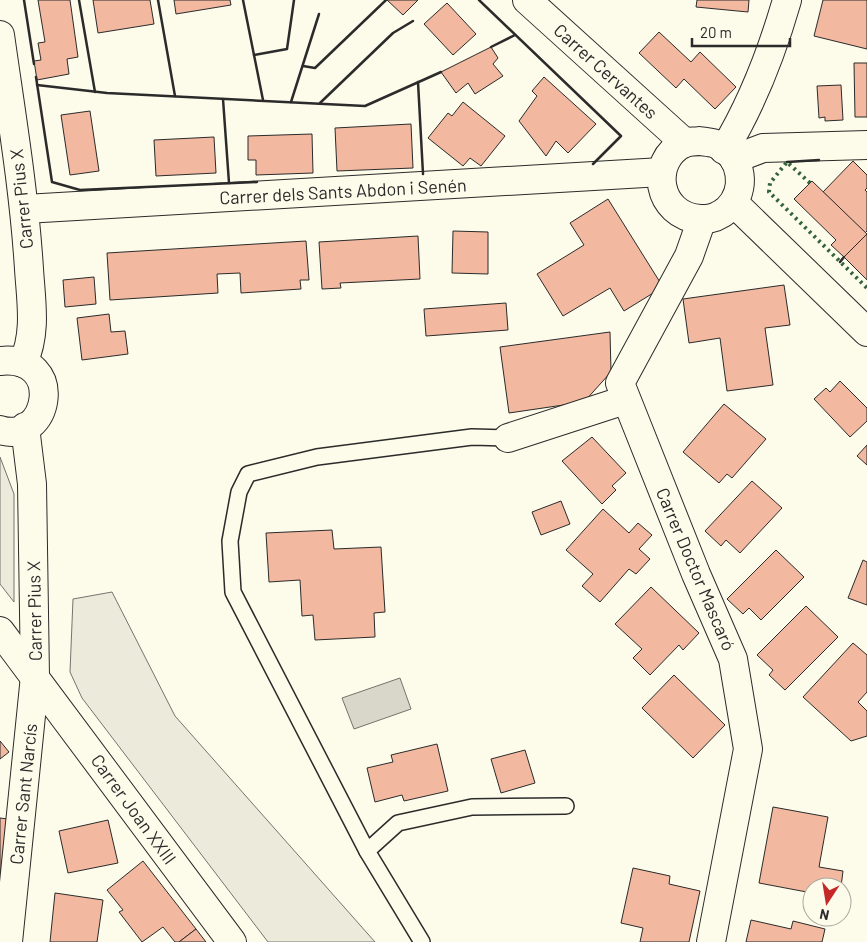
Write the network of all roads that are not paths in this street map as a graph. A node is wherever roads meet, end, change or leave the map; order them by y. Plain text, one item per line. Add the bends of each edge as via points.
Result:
1 (527, 0) edge
2 (787, 0) edge
3 (0, 35) edge
4 (685, 143) junction
5 (867, 145) edge
6 (729, 154) junction
7 (662, 172) junction
8 (734, 203) junction
9 (25, 209) junction
10 (702, 219) junction
11 (867, 332) edge
12 (12, 362) edge
13 (625, 400) junction
14 (12, 428) edge
15 (508, 438) joint
16 (0, 631) edge
17 (36, 676) junction
18 (11, 804) edge
19 (566, 806) dead end
20 (366, 852) junction
21 (8, 942) edge
22 (232, 942) edge
23 (422, 942) edge
24 (711, 942) edge

1 - 4 street, Carrer Cervantes
2 - 6 street
3 - 9 street, Carrer Pius X
4 - 6 street via 699,141 718,145
4 - 7 street via 668,158
5 - 6 street via 763,148
6 - 8 street via 740,172 740,188
7 - 9 street, Carrer dels Sants Abdon i Senén
7 - 10 street via 663,191 671,207 688,218
8 - 10 street via 723,214
8 - 11 street
9 - 12 street, Carrer Pius X via 32,326 30,349
10 - 13 street, Carrer Doctor Mascaró via 688,256 620,382
12 - 14 street via 37,373 44,386 44,400 40,414
13 - 15 street
13 - 24 street, Carrer Doctor Mascaró via 733,659 748,749
14 - 17 street, Carrer Pius X via 32,484
15 - 20 lane via 472,437 317,457 248,474 238,492 230,541 233,592
16 - 17 street, Carrer Joan XXIII
17 - 18 street, Carrer Sant Narcís
17 - 22 street, Carrer Joan XXIII
18 - 21 street, Carrer Sant Narcís
19 - 20 lane via 472,807 398,823
20 - 23 lane

